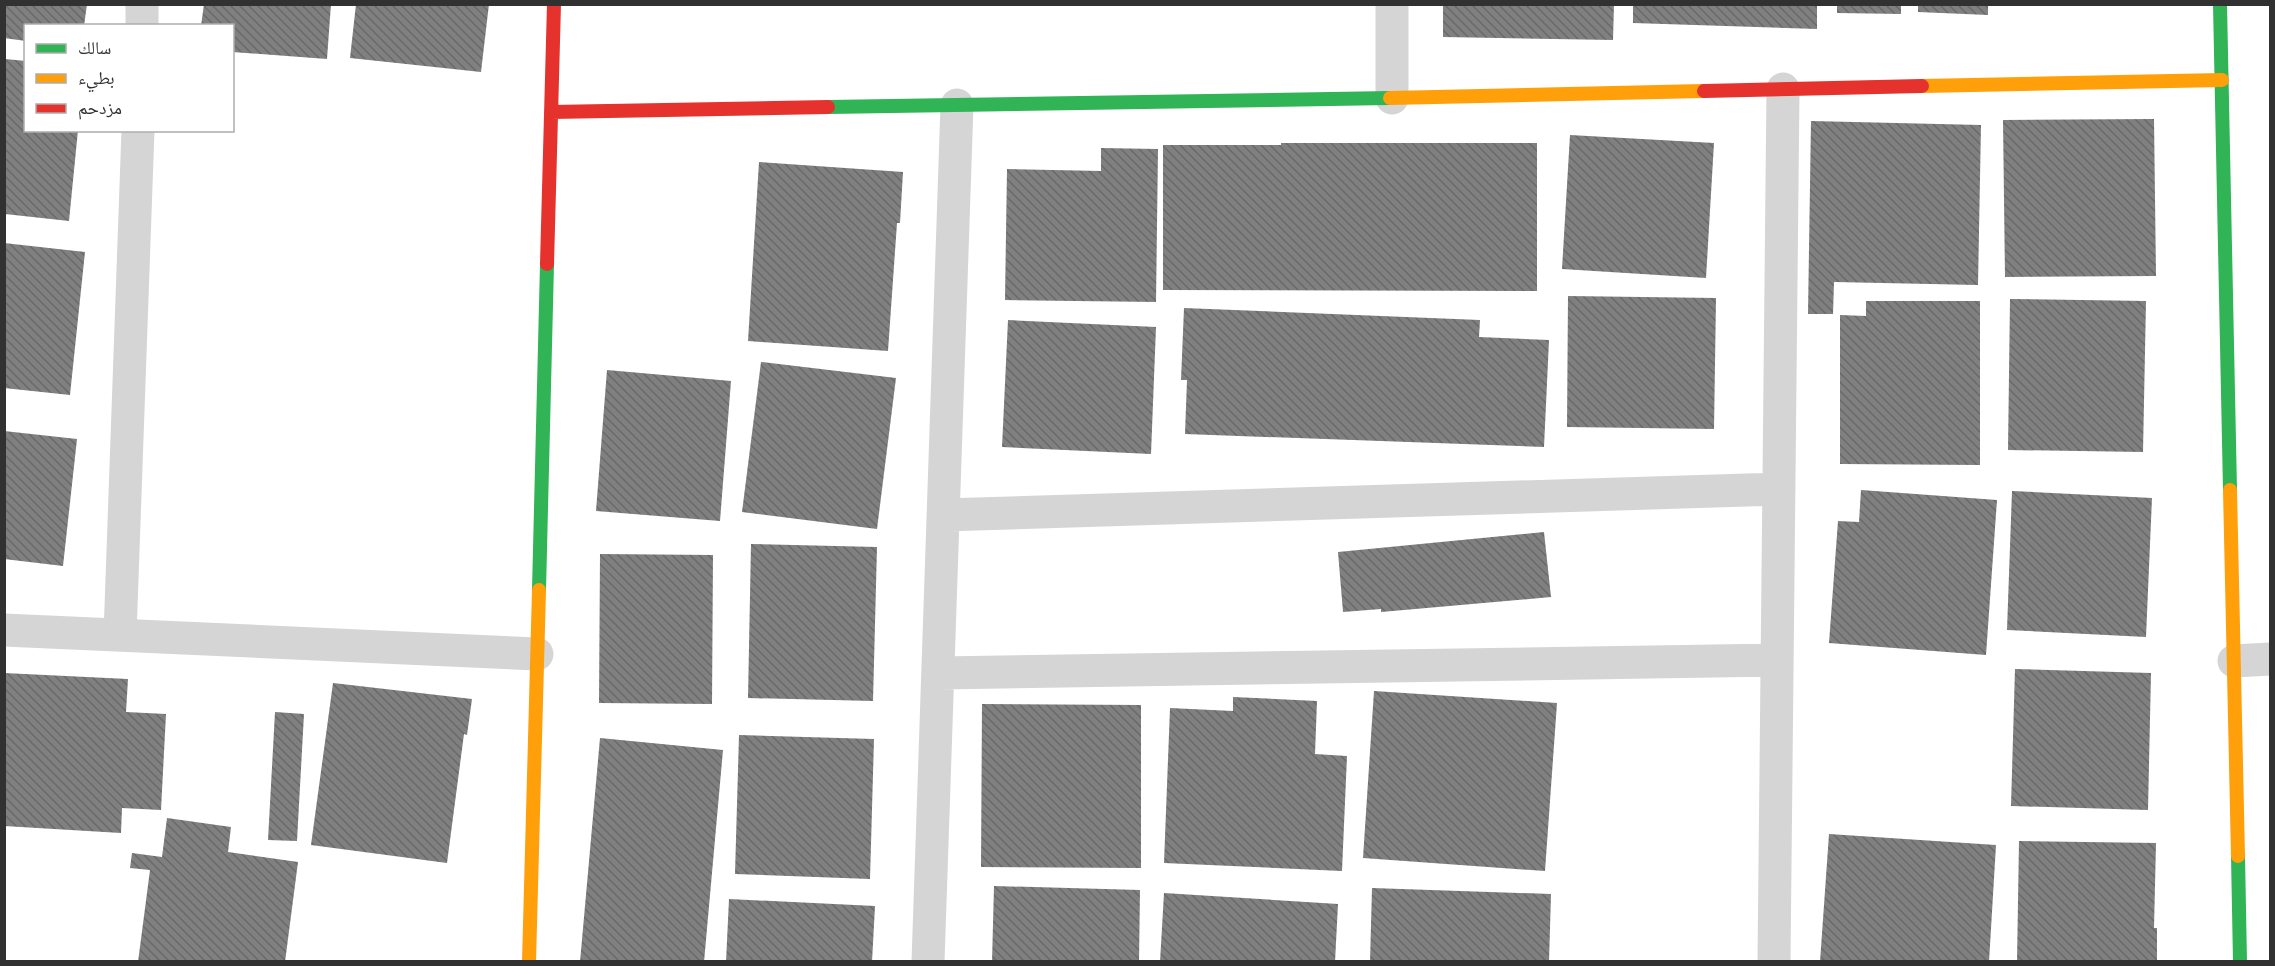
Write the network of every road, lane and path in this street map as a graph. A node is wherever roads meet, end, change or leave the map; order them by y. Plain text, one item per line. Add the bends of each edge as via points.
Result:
1 (142, 4) edge
2 (554, 4) edge
3 (1392, 4) edge
4 (2220, 4) edge
5 (142, 24) edge
6 (2222, 80) junction
7 (1783, 89) junction
8 (1392, 98) junction
9 (957, 105) junction
10 (551, 112) junction
11 (138, 132) edge
12 (1779, 489) junction
13 (943, 515) junction
14 (4, 630) edge
15 (120, 635) junction
16 (537, 654) junction
17 (2271, 659) edge
18 (1777, 660) junction
19 (2234, 661) junction
20 (938, 673) junction
21 (529, 962) edge
22 (928, 962) edge
23 (1774, 962) edge
24 (2240, 962) edge

1 - 5 street
2 - 10 street
3 - 8 street
4 - 6 street
6 - 7 street
6 - 19 street
7 - 8 street
7 - 12 street
8 - 9 street
9 - 10 street
9 - 13 street
10 - 16 street
11 - 15 street
12 - 13 street
12 - 18 street
13 - 20 street
14 - 15 street
15 - 16 street
16 - 21 street
17 - 19 street
18 - 20 street
18 - 23 street
19 - 24 street
20 - 22 street

